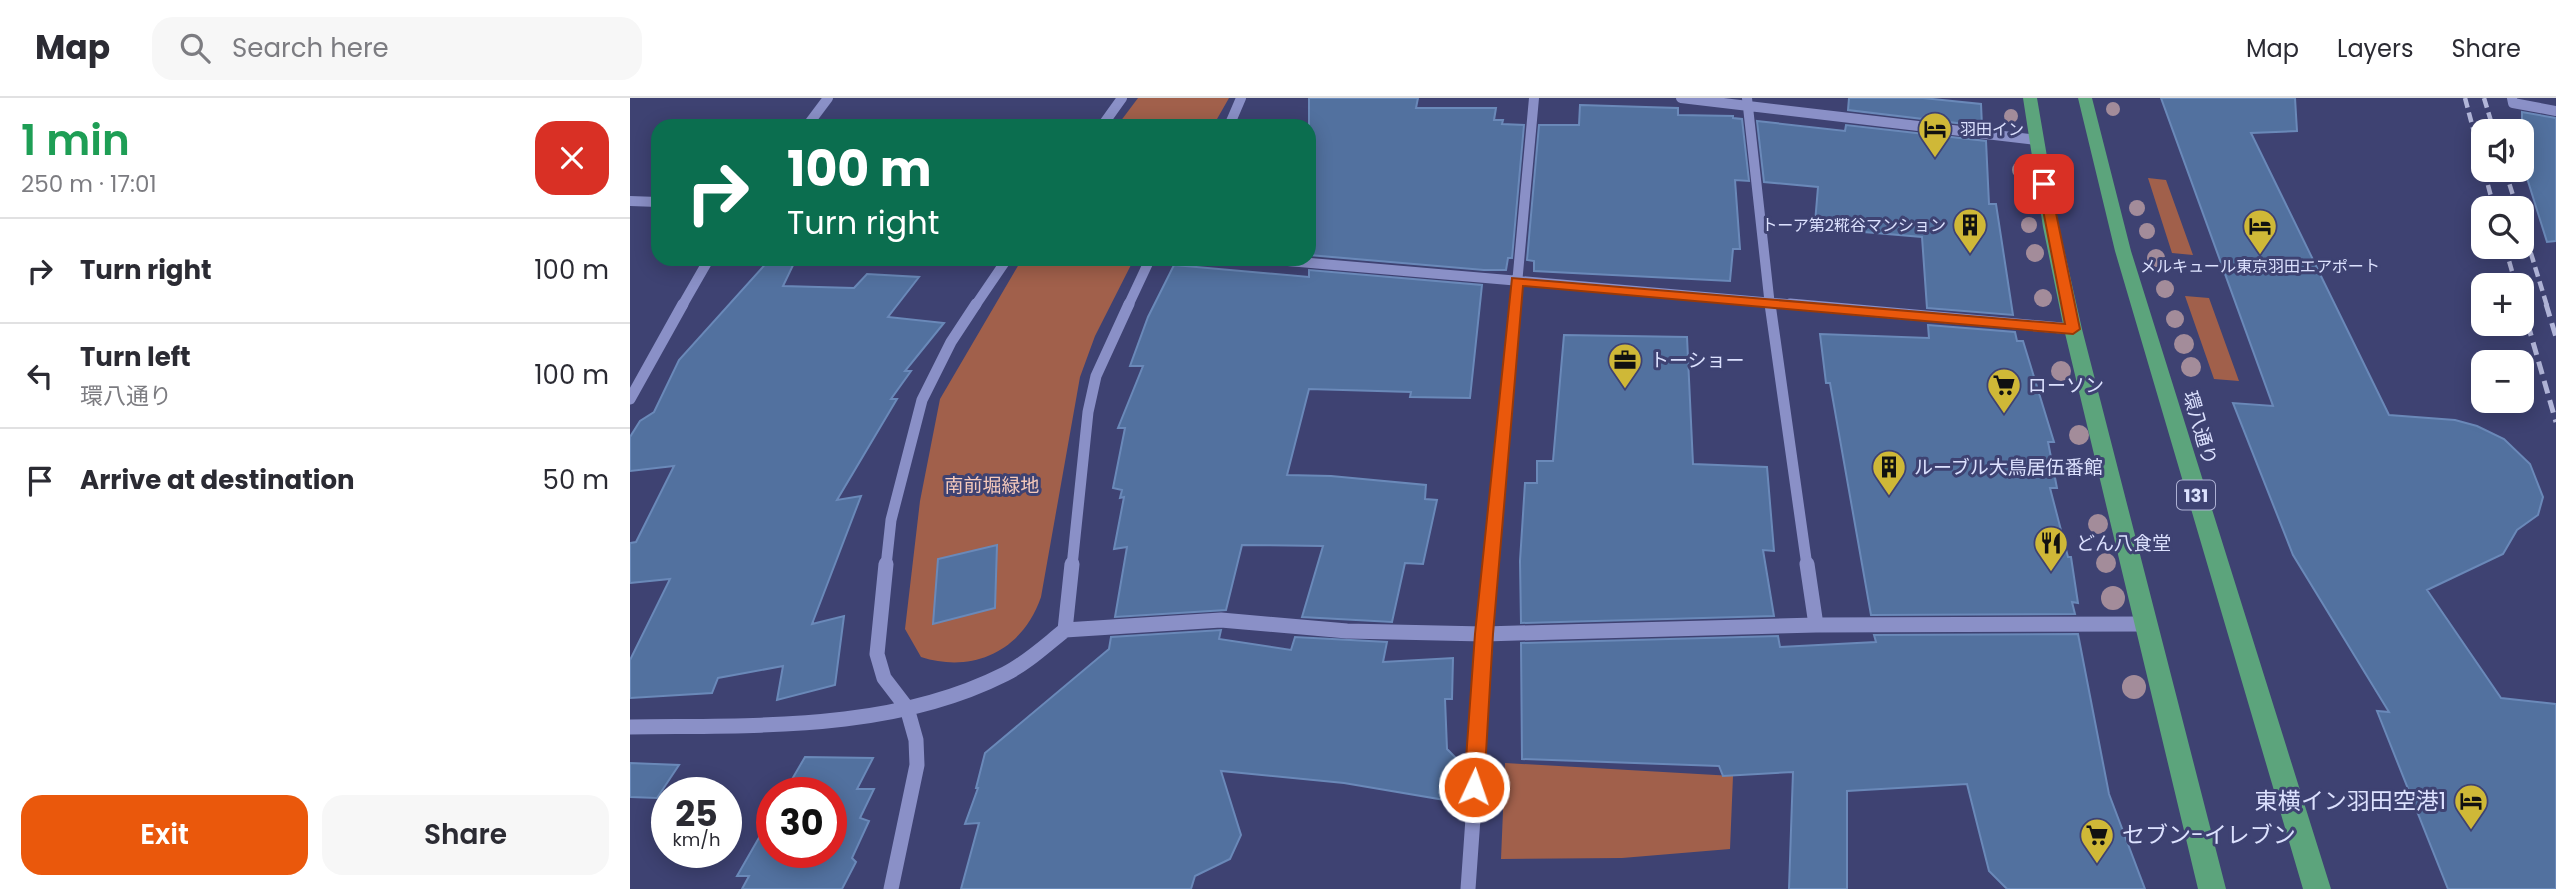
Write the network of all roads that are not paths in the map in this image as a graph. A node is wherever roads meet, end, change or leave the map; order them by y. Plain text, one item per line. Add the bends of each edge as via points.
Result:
1 (828, 98) edge
2 (1122, 98) edge
3 (1241, 98) edge
4 (1534, 98) edge
5 (1681, 98) edge
6 (2030, 98) edge
7 (2085, 98) edge
8 (2512, 98) edge
9 (1747, 102) edge
10 (2556, 111) edge
11 (812, 119) edge
12 (1107, 119) edge
13 (1232, 119) edge
14 (2037, 140) junction
15 (630, 201) edge
16 (651, 202) edge
17 (1316, 263) edge
18 (705, 266) edge
19 (1002, 266) edge
20 (1147, 266) edge
21 (1517, 281) junction
22 (1770, 304) junction
23 (2073, 329) junction
24 (630, 399) edge
25 (2147, 624) junction
26 (1816, 625) junction
27 (1065, 631) junction
28 (1484, 634) junction
29 (907, 708) junction
30 (630, 727) edge
31 (891, 889) edge
32 (1468, 889) edge
33 (2212, 889) edge
34 (2317, 889) edge

1 - 11 street
2 - 12 street
3 - 13 street
4 - 21 street
5 - 9 street
6 - 14 highway
7 - 34 highway, 環八通り / 131 via 2123,251
8 - 10 street via 2513,103
9 - 14 street
9 - 22 street
14 - 23 highway
15 - 16 street
17 - 21 street
18 - 24 street
19 - 29 street via 930,382 891,520 877,653 884,678
20 - 27 street via 1096,376 1088,412
21 - 22 street
21 - 28 street
22 - 23 street
22 - 26 street
23 - 25 highway
25 - 26 street
25 - 33 highway
26 - 28 street
27 - 28 street via 1221,620 1347,631
27 - 29 street via 1006,674 954,696
28 - 32 street
29 - 30 street via 849,721
29 - 31 street via 917,765

